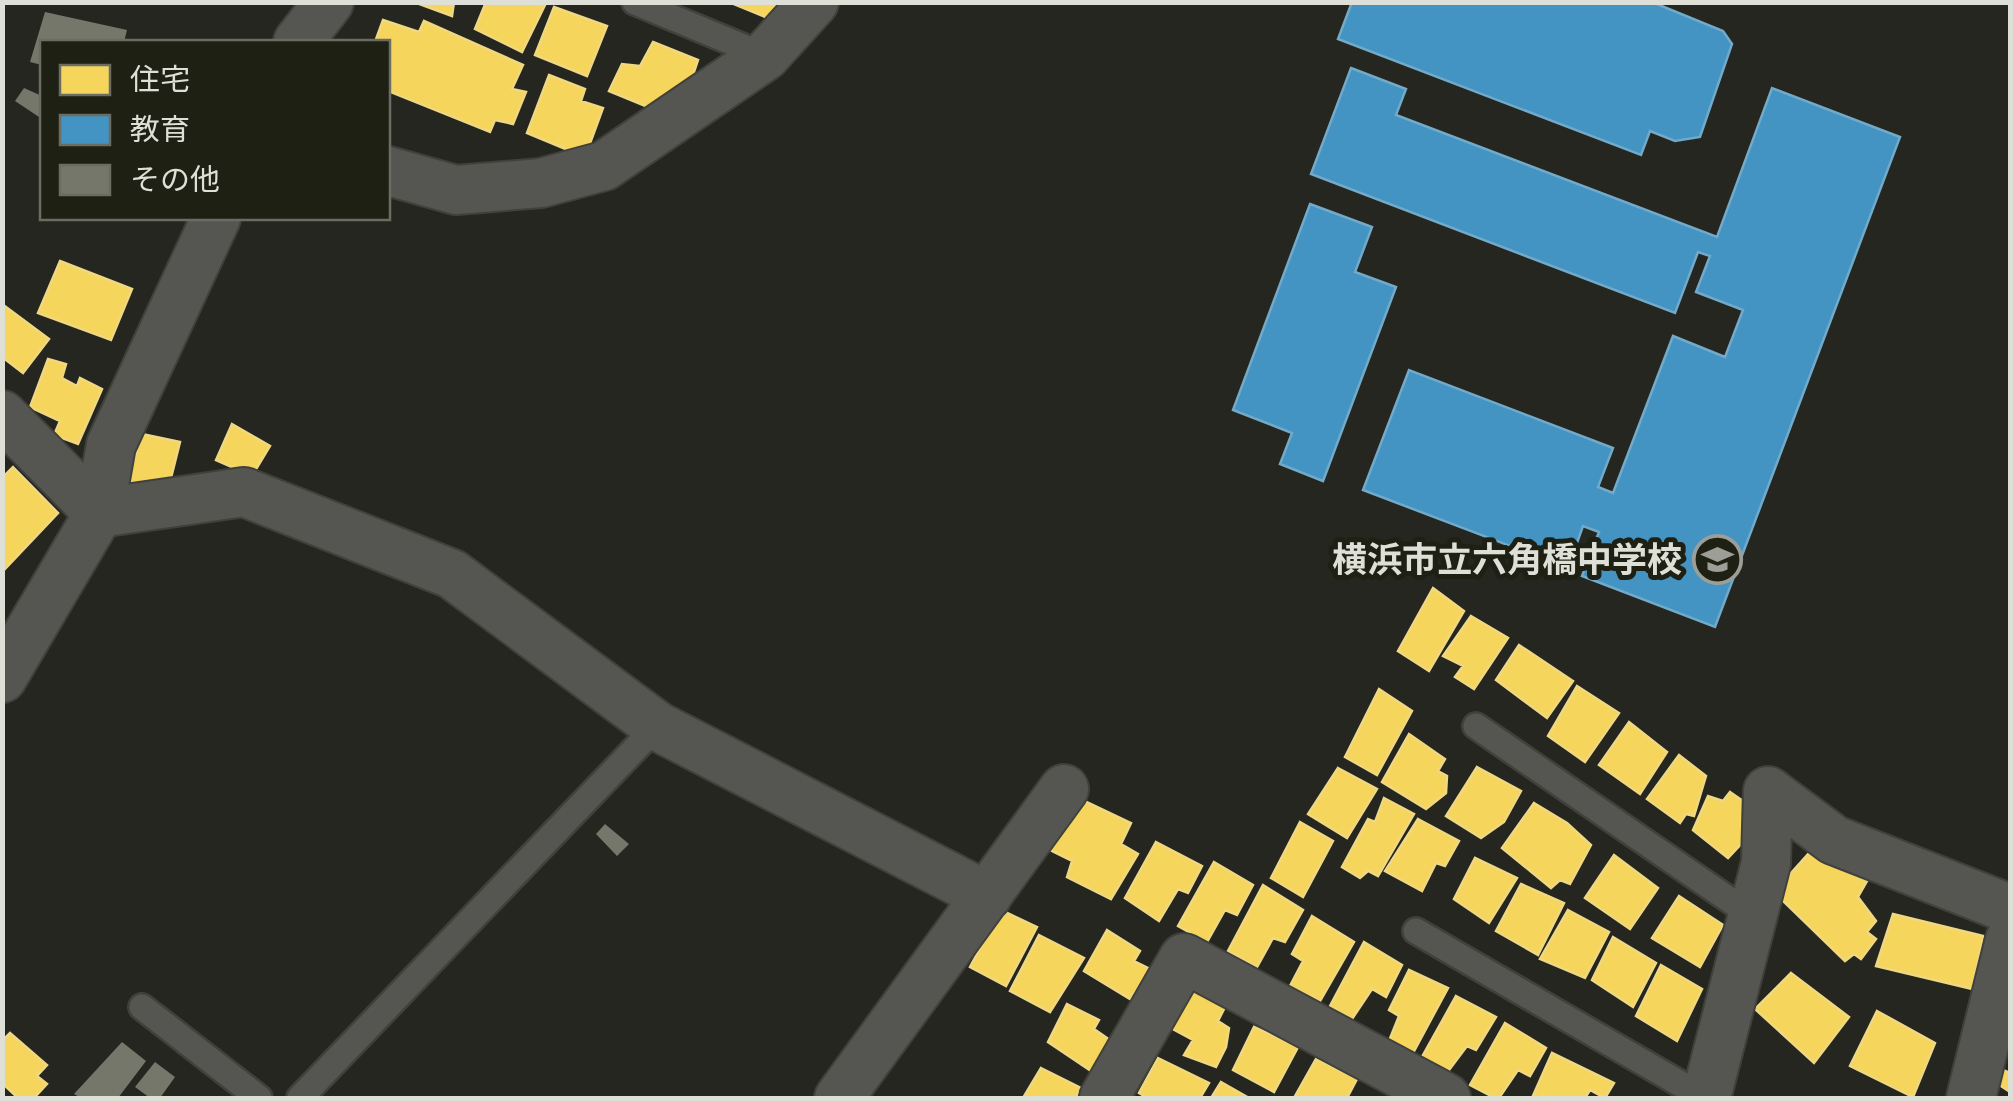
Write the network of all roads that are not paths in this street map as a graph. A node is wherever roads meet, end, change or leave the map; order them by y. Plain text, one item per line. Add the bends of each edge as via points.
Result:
1 (329, 2) edge
2 (636, 2) edge
3 (814, 2) edge
4 (300, 40) edge
5 (765, 56) junction
6 (390, 173) edge
7 (215, 220) edge
8 (2, 414) edge
9 (99, 514) junction
10 (2, 678) edge
11 (657, 726) junction
12 (1476, 726) dead end
13 (1064, 789) dead end
14 (987, 896) junction
15 (2010, 909) edge
16 (1750, 914) junction
17 (1416, 931) dead end
18 (2010, 940) edge
19 (142, 1007) dead end
20 (259, 1098) edge
21 (300, 1098) edge
22 (839, 1098) edge
23 (1104, 1098) edge
24 (1446, 1098) edge
25 (1706, 1098) edge
26 (1971, 1098) edge

1 - 4 street
2 - 5 lane
3 - 5 street
5 - 6 street via 604,166 541,183 456,190
7 - 9 street via 111,445
8 - 9 street
9 - 10 street
9 - 11 street via 244,492 452,574
11 - 14 street
11 - 21 lane
12 - 16 lane
13 - 14 street
14 - 22 street
15 - 16 street via 1834,840 1768,791 1766,863
16 - 25 street
17 - 25 lane
18 - 26 street
19 - 20 lane
23 - 24 street via 1184,958

